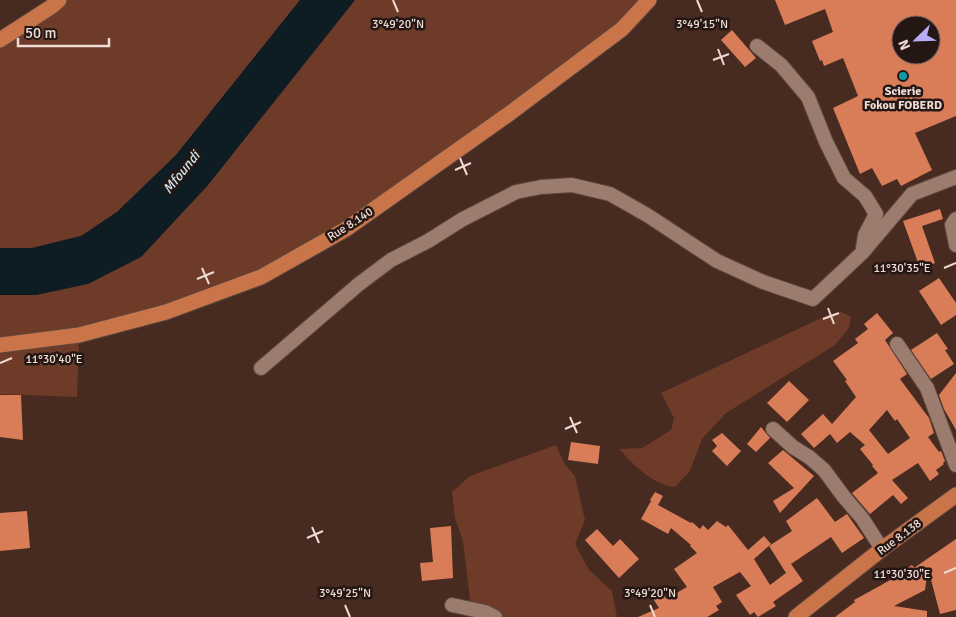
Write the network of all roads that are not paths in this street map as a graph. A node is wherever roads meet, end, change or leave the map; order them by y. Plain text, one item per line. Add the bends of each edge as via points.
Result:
1 (59, 0) edge
2 (649, 0) edge
3 (0, 40) edge
4 (757, 46) dead end
5 (956, 177) edge
6 (956, 219) edge
7 (956, 245) edge
8 (862, 253) junction
9 (0, 344) edge
10 (897, 344) dead end
11 (261, 368) dead end
12 (772, 429) dead end
13 (956, 464) edge
14 (956, 495) edge
15 (882, 549) junction
16 (452, 605) dead end
17 (495, 617) edge
18 (796, 617) edge

1 - 3 main road
2 - 9 main road, Rue 8.140 via 622,29 506,116 346,229 261,277 166,312 79,336
4 - 8 street via 781,65 808,97 844,178 865,196 876,214
5 - 8 street via 912,194
6 - 7 street via 952,225
8 - 11 street via 813,299 763,282 717,261 610,194 572,185 541,187 516,192 391,260
10 - 13 street via 927,388
12 - 15 street via 824,470
14 - 15 main road, Rue 8.138
15 - 18 main road, Rue 8.138
16 - 17 street

